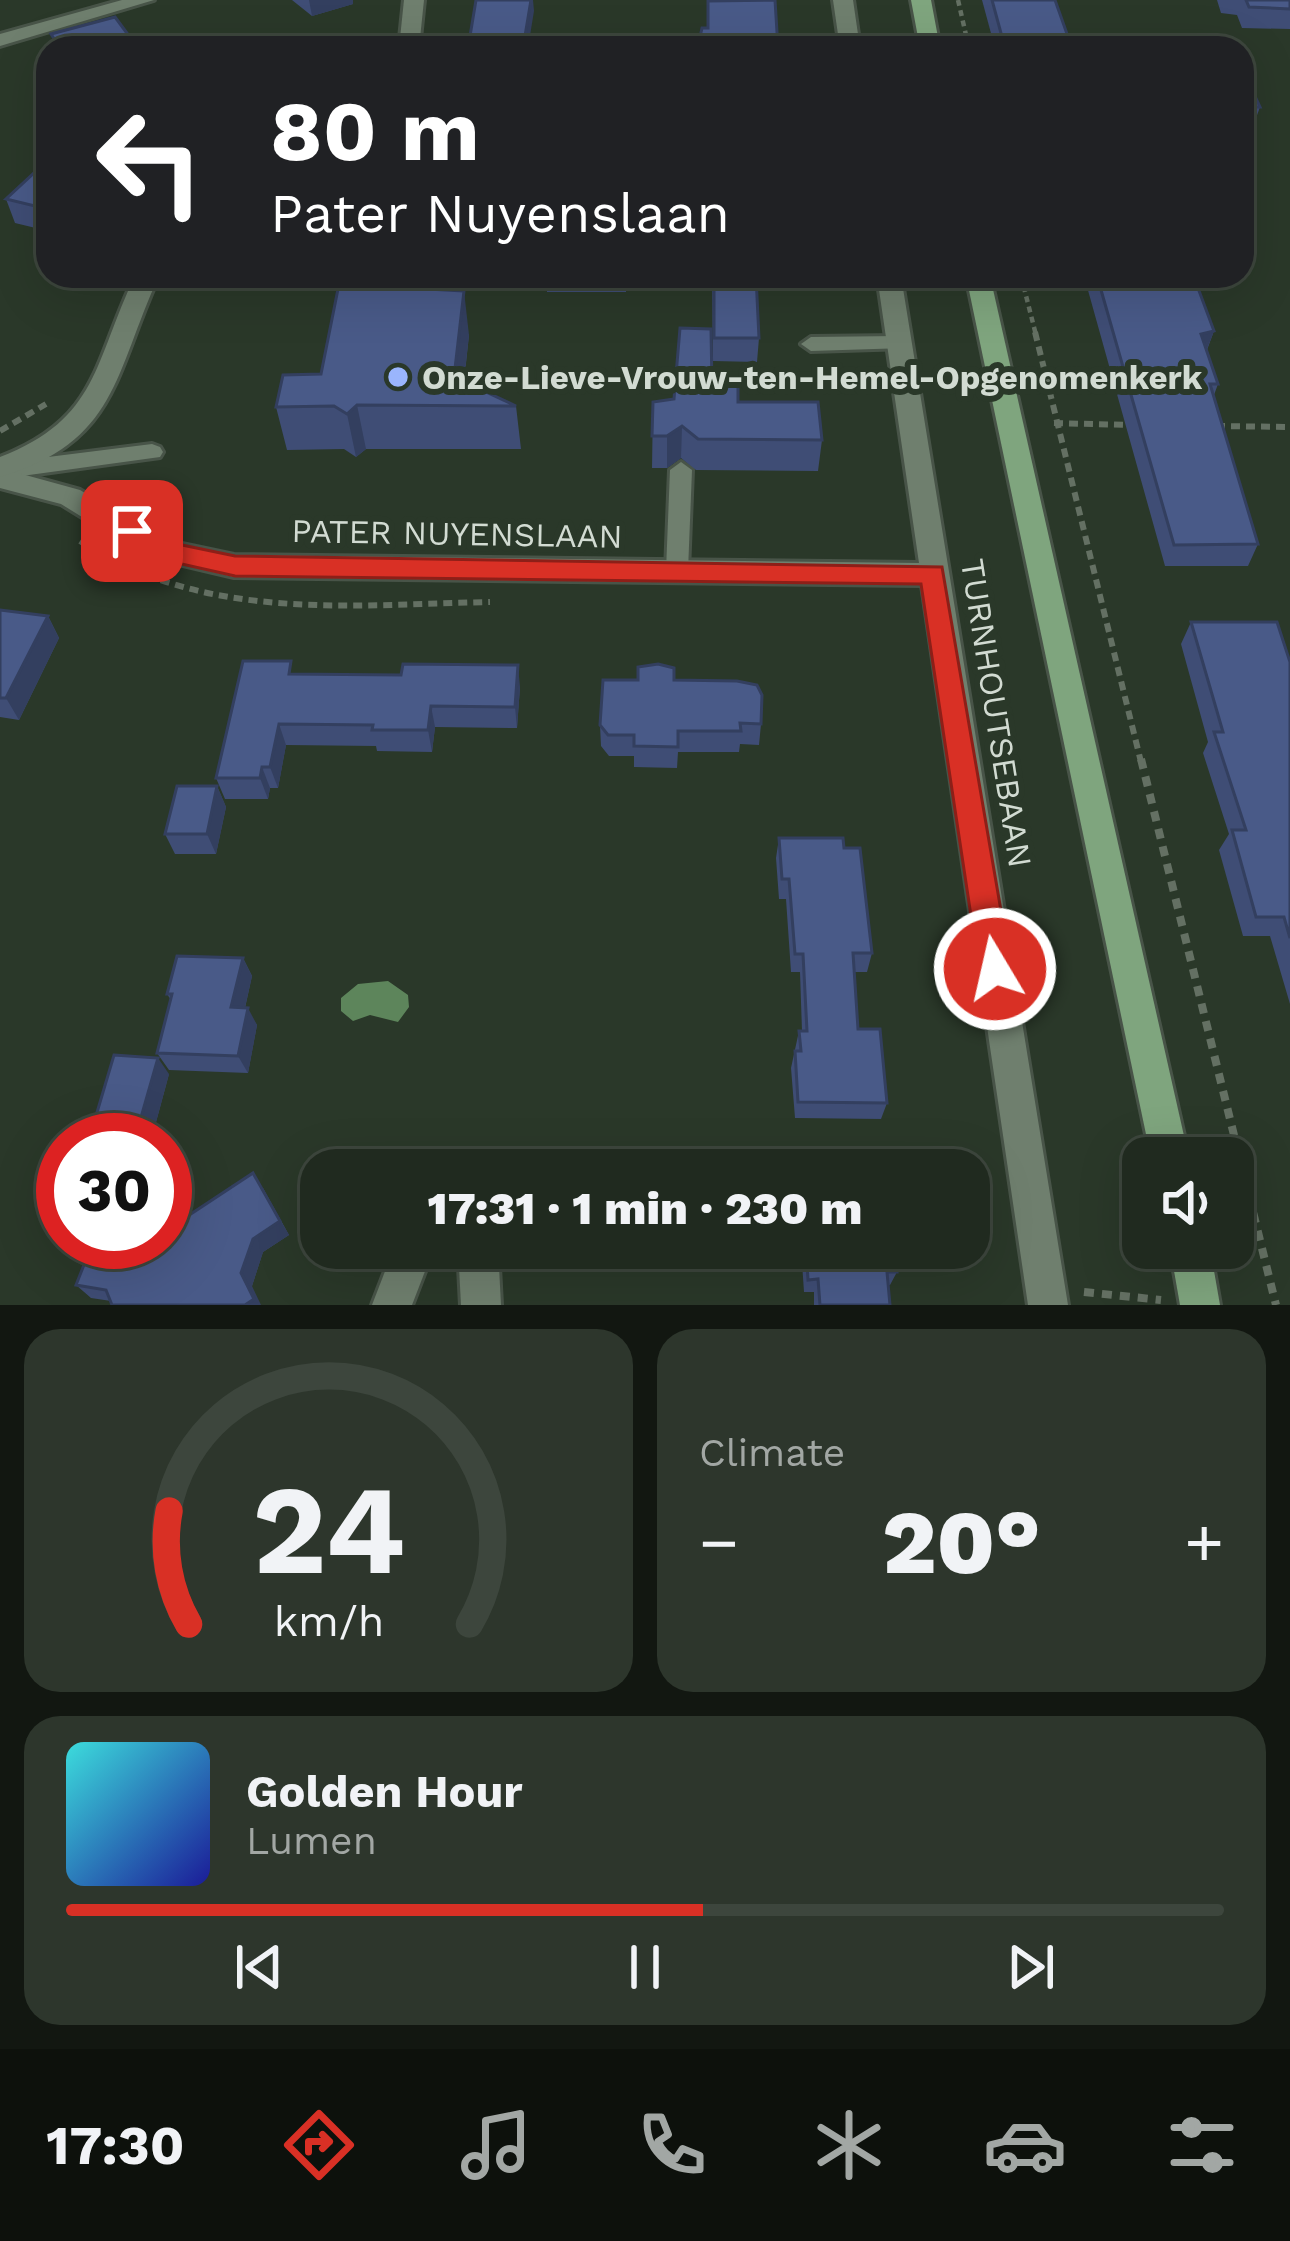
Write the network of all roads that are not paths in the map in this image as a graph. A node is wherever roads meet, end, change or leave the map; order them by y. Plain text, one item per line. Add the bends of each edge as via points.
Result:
1 (144, 0) edge
2 (414, 0) edge
3 (843, 0) edge
4 (921, 0) edge
5 (410, 36) edge
6 (848, 36) edge
7 (928, 36) edge
8 (0, 40) edge
9 (141, 288) edge
10 (891, 288) edge
11 (981, 288) edge
12 (899, 343) junction
13 (811, 344) dead end
14 (152, 452) dead end
15 (681, 470) dead end
16 (3, 479) edge
17 (162, 494) dead end
18 (132, 531) junction
19 (677, 571) junction
20 (932, 574) junction
21 (1165, 1137) edge
22 (406, 1269) edge
23 (479, 1269) edge
24 (1194, 1269) edge
25 (1046, 1296) edge
26 (392, 1305) edge
27 (481, 1305) edge
28 (1200, 1305) edge

1 - 8 street
2 - 5 street
3 - 6 street
4 - 7 main road
9 - 16 street via 99,395 70,435
10 - 12 street, TURNHOUTSEBAAN
11 - 21 main road, TURNHOUTSEBAAN
12 - 13 lane
12 - 20 street, TURNHOUTSEBAAN
14 - 16 lane
15 - 19 lane
16 - 18 street, PATER NUYENSLAAN via 70,497
17 - 18 lane
18 - 19 street, PATER NUYENSLAAN via 155,549 235,566
19 - 20 street, PATER NUYENSLAAN
20 - 25 street, TURNHOUTSEBAAN
22 - 26 street
23 - 27 street
24 - 28 main road

